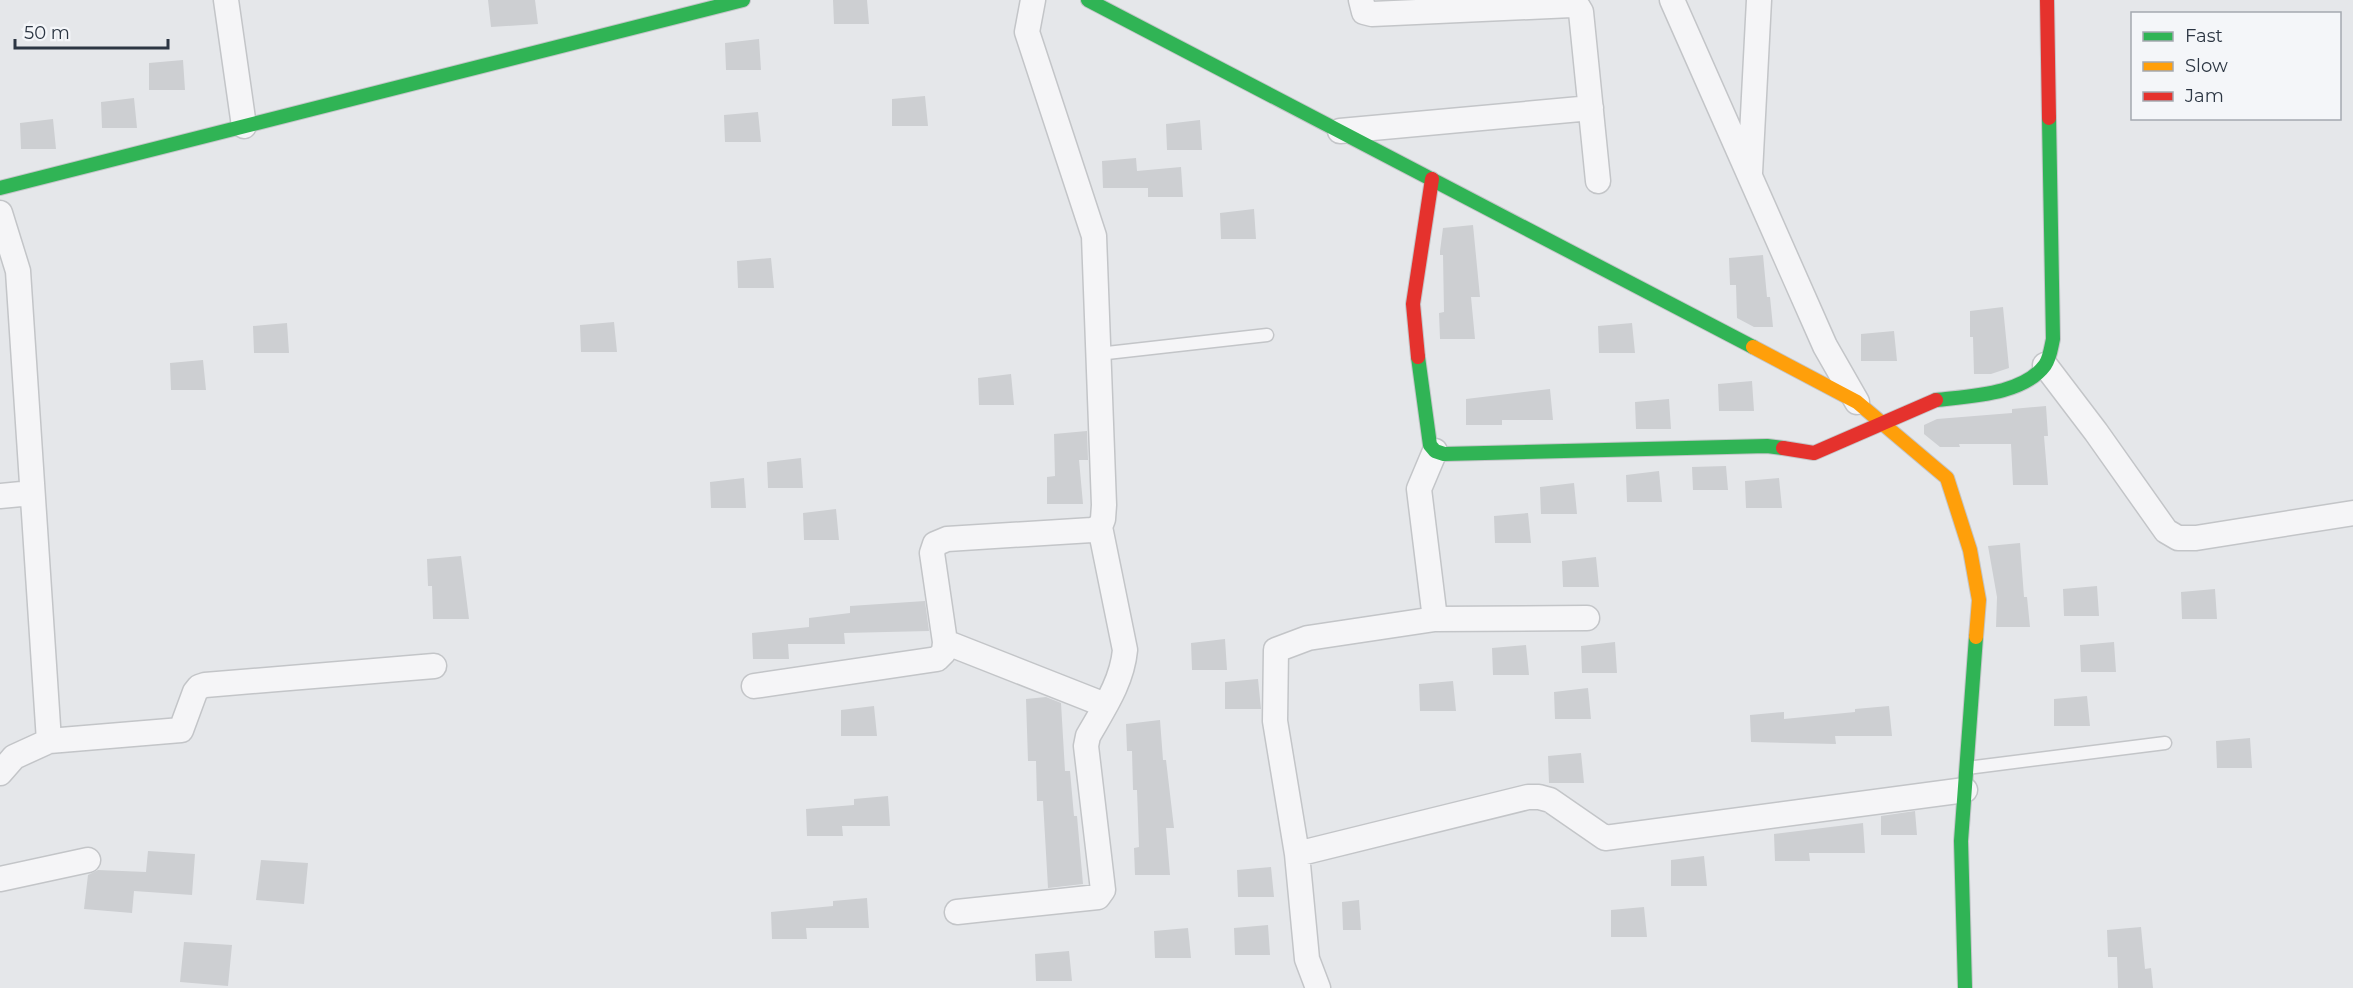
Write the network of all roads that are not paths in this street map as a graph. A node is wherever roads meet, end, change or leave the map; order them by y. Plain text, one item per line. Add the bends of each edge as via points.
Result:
1 (226, 0) edge
2 (743, 0) edge
3 (1033, 0) edge
4 (1088, 0) edge
5 (1361, 0) edge
6 (1672, 0) edge
7 (1759, 0) edge
8 (2047, 0) edge
9 (1755, 82) junction
10 (1591, 108) junction
11 (1722, 115) junction
12 (244, 126) junction
13 (1340, 131) junction
14 (1750, 178) junction
15 (1432, 180) junction
16 (1598, 181) dead end
17 (0, 188) edge
18 (0, 213) edge
19 (1267, 335) dead end
20 (1098, 354) junction
21 (2045, 365) junction
22 (1857, 402) junction
23 (1883, 424) junction
24 (1435, 451) junction
25 (32, 493) junction
26 (0, 496) edge
27 (2353, 513) edge
28 (1100, 527) junction
29 (1587, 618) dead end
30 (1435, 619) junction
31 (945, 642) junction
32 (434, 666) dead end
33 (754, 686) dead end
34 (1105, 705) junction
35 (49, 741) junction
36 (2165, 743) dead end
37 (0, 773) edge
38 (1966, 779) junction
39 (1297, 854) junction
40 (88, 860) dead end
41 (0, 879) edge
42 (957, 912) dead end
43 (1318, 988) edge
44 (1965, 988) edge

1 - 12 street
2 - 12 street
3 - 20 street via 1026,32 1094,236
4 - 13 street
5 - 10 street via 1365,12 1372,14 1572,4 1581,12
6 - 11 street
7 - 9 street
8 - 21 street via 2053,339
9 - 11 street
9 - 14 street
10 - 13 street
10 - 16 street
11 - 14 street
12 - 17 street
13 - 15 street
14 - 22 street via 1825,346
15 - 22 street
15 - 24 street via 1413,318 1430,445
18 - 25 street via 18,271
19 - 20 lane
20 - 28 street via 1104,505
21 - 23 street via 2015,386 1994,393 1941,398
21 - 27 street via 2166,531 2178,538
22 - 23 street
23 - 24 street via 1814,453 1767,446 1444,454
23 - 38 street via 1947,478 1970,550 1979,600
24 - 30 street via 1419,489
25 - 26 street
25 - 35 street
28 - 31 street via 947,539 935,544 932,553
28 - 34 street via 1125,650 1121,673
29 - 30 street
30 - 39 street via 1308,639 1276,650 1275,721
31 - 33 street via 945,652 937,659
31 - 34 street
32 - 35 street via 205,685 195,692 184,726 177,731
34 - 42 street via 1086,746 1103,882 1098,897
35 - 37 street via 14,757
36 - 38 lane
38 - 39 street via 1605,838 1550,800 1528,797
38 - 44 street via 1961,841
39 - 43 street via 1307,959
40 - 41 street

